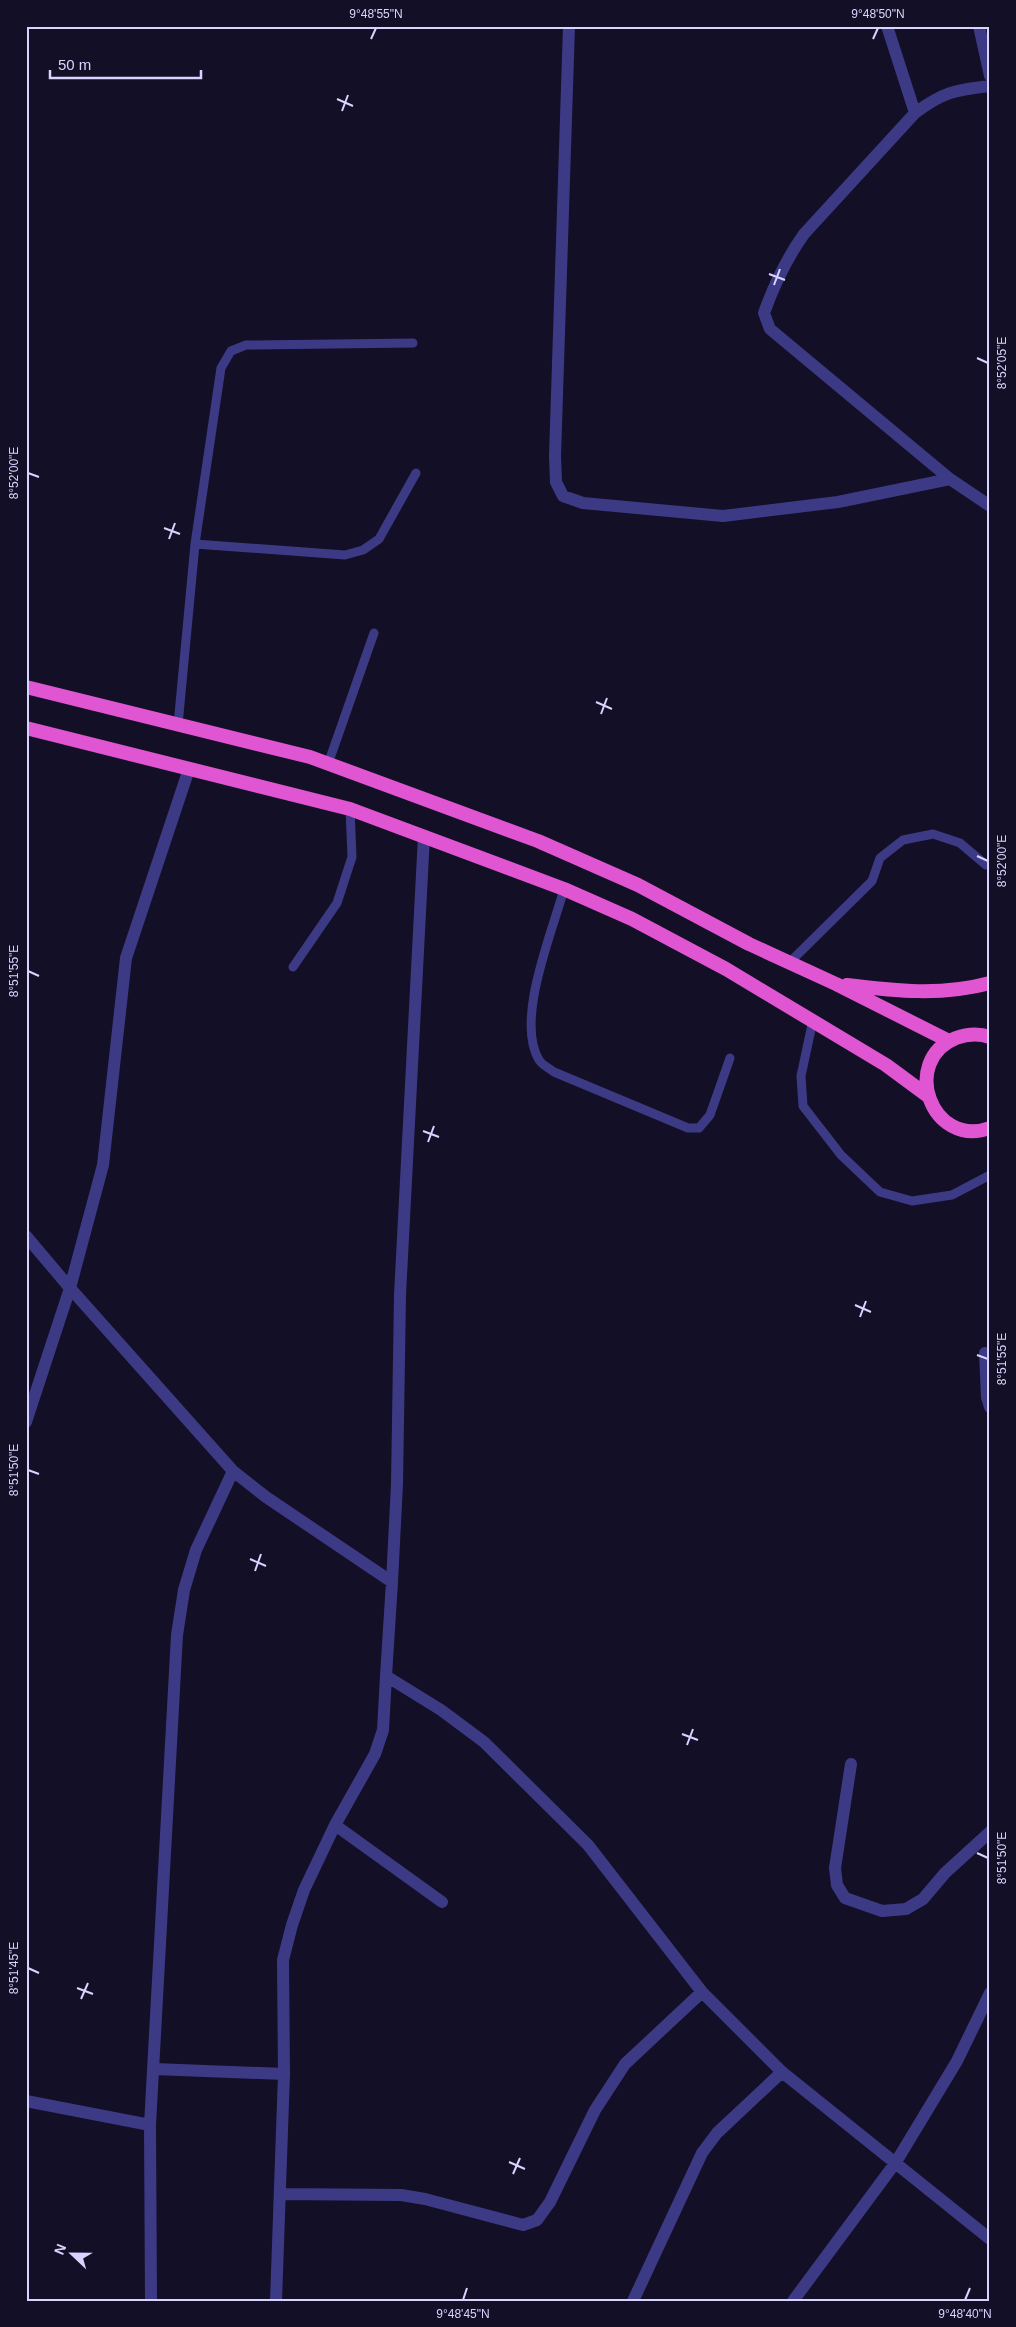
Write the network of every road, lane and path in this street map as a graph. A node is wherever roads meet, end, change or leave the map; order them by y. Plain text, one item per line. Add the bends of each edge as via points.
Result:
1 (569, 26) edge
2 (887, 26) edge
3 (979, 26) edge
4 (988, 55) edge
5 (990, 76) edge
6 (990, 86) edge
7 (915, 113) junction
8 (413, 344) dead end
9 (416, 472) dead end
10 (950, 479) junction
11 (990, 506) edge
12 (195, 544) junction
13 (374, 633) dead end
14 (26, 687) edge
15 (178, 724) junction
16 (26, 728) edge
17 (328, 764) junction
18 (189, 769) junction
19 (350, 809) junction
20 (424, 836) junction
21 (986, 865) dead end
22 (564, 889) junction
23 (790, 962) junction
24 (293, 967) dead end
25 (990, 983) edge
26 (836, 984) junction
27 (813, 1020) junction
28 (990, 1037) edge
29 (949, 1041) junction
30 (730, 1058) dead end
31 (928, 1096) junction
32 (987, 1132) edge
33 (990, 1175) edge
34 (26, 1236) edge
35 (70, 1288) junction
36 (985, 1353) dead end
37 (990, 1407) edge
38 (26, 1422) edge
39 (233, 1471) junction
40 (392, 1582) junction
41 (386, 1676) junction
42 (851, 1764) dead end
43 (335, 1825) junction
44 (990, 1832) edge
45 (442, 1902) dead end
46 (702, 1992) junction
47 (990, 1993) edge
48 (154, 2070) junction
49 (782, 2072) junction
50 (284, 2074) junction
51 (26, 2101) edge
52 (150, 2125) junction
53 (896, 2162) junction
54 (281, 2194) junction
55 (990, 2239) edge
56 (151, 2301) edge
57 (276, 2301) edge
58 (633, 2301) edge
59 (794, 2301) edge

1 - 10 street via 555,456 556,482 563,496 583,503 723,516 838,502
2 - 7 street
3 - 4 street
4 - 5 street
6 - 7 street via 951,91 933,99
7 - 10 street via 804,234 779,276 764,313 770,329
8 - 12 lane via 246,344 231,351 220,368
9 - 12 lane via 379,540 363,550 345,554
10 - 11 street
12 - 15 lane
13 - 17 lane
14 - 15 highway
15 - 17 highway
16 - 18 highway
17 - 23 highway via 538,840 638,885
18 - 19 highway
18 - 35 street via 126,958 103,1165
19 - 20 highway
19 - 24 lane via 352,857 337,903
20 - 22 highway
20 - 40 street via 400,1295
21 - 23 lane via 960,844 933,834 903,840 880,858 872,881
22 - 27 highway via 632,919
22 - 30 lane via 531,1003 530,1026 540,1062 554,1072 688,1128 699,1128 710,1115
23 - 26 highway
25 - 26 highway via 937,992 891,991
26 - 29 highway
27 - 31 highway via 886,1065
27 - 33 lane via 801,1076 803,1106 841,1155 880,1192 912,1201 952,1195
28 - 29 highway via 965,1035
29 - 31 highway via 937,1052 929,1067
31 - 32 highway via 946,1122 966,1130
34 - 35 street
35 - 38 street
35 - 39 street
36 - 37 street
39 - 40 street
39 - 48 street via 196,1550 184,1590 177,1635
40 - 41 street
41 - 43 street via 383,1730 375,1754
41 - 46 street via 441,1710 484,1742 588,1845
42 - 44 street via 835,1868 837,1885 845,1898 882,1911 906,1909 923,1899
43 - 45 street
43 - 50 street via 304,1890 283,1960
46 - 49 street
46 - 54 street via 626,2064 595,2110 550,2202 537,2220 523,2225 401,2195
47 - 53 street via 957,2061
48 - 50 street
48 - 52 street
49 - 53 street
49 - 58 street via 718,2133 702,2153
50 - 54 street
51 - 52 street
52 - 56 street
53 - 55 street
53 - 59 street
54 - 57 street

